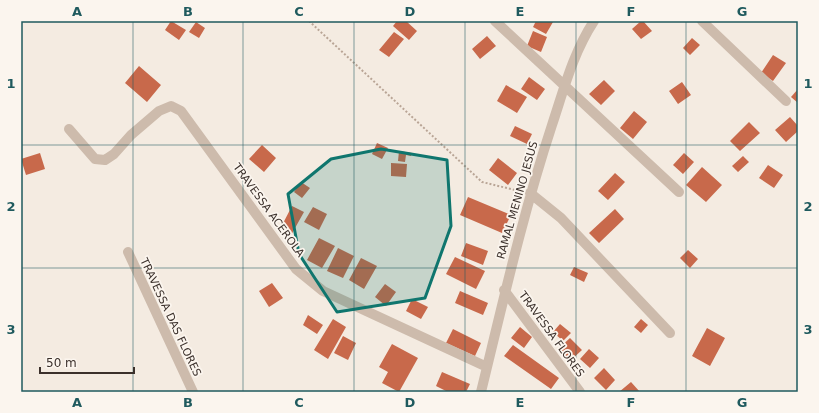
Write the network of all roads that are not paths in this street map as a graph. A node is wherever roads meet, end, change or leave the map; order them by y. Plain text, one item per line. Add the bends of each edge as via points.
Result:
1 (495, 21) edge
2 (594, 21) edge
3 (702, 21) edge
4 (564, 86) junction
5 (786, 101) dead end
6 (69, 129) dead end
7 (679, 192) dead end
8 (530, 194) junction
9 (128, 252) dead end
10 (504, 290) junction
11 (670, 333) dead end
12 (487, 367) junction
13 (193, 392) edge
14 (481, 392) edge
15 (580, 392) edge

1 - 4 street
2 - 4 street, RAMAL MENINO JESUS via 578,50
3 - 5 street
4 - 7 street
4 - 8 street, RAMAL MENINO JESUS
6 - 12 street, TRAVESSA ACEROLA via 95,158 105,160 159,111 171,106 181,111 296,269 312,284
8 - 10 street, RAMAL MENINO JESUS
8 - 11 street via 561,218
9 - 13 street, TRAVESSA DAS FLORES
10 - 12 street, RAMAL MENINO JESUS
10 - 15 street, TRAVESSA FLORES
12 - 14 street, RAMAL MENINO JESUS

